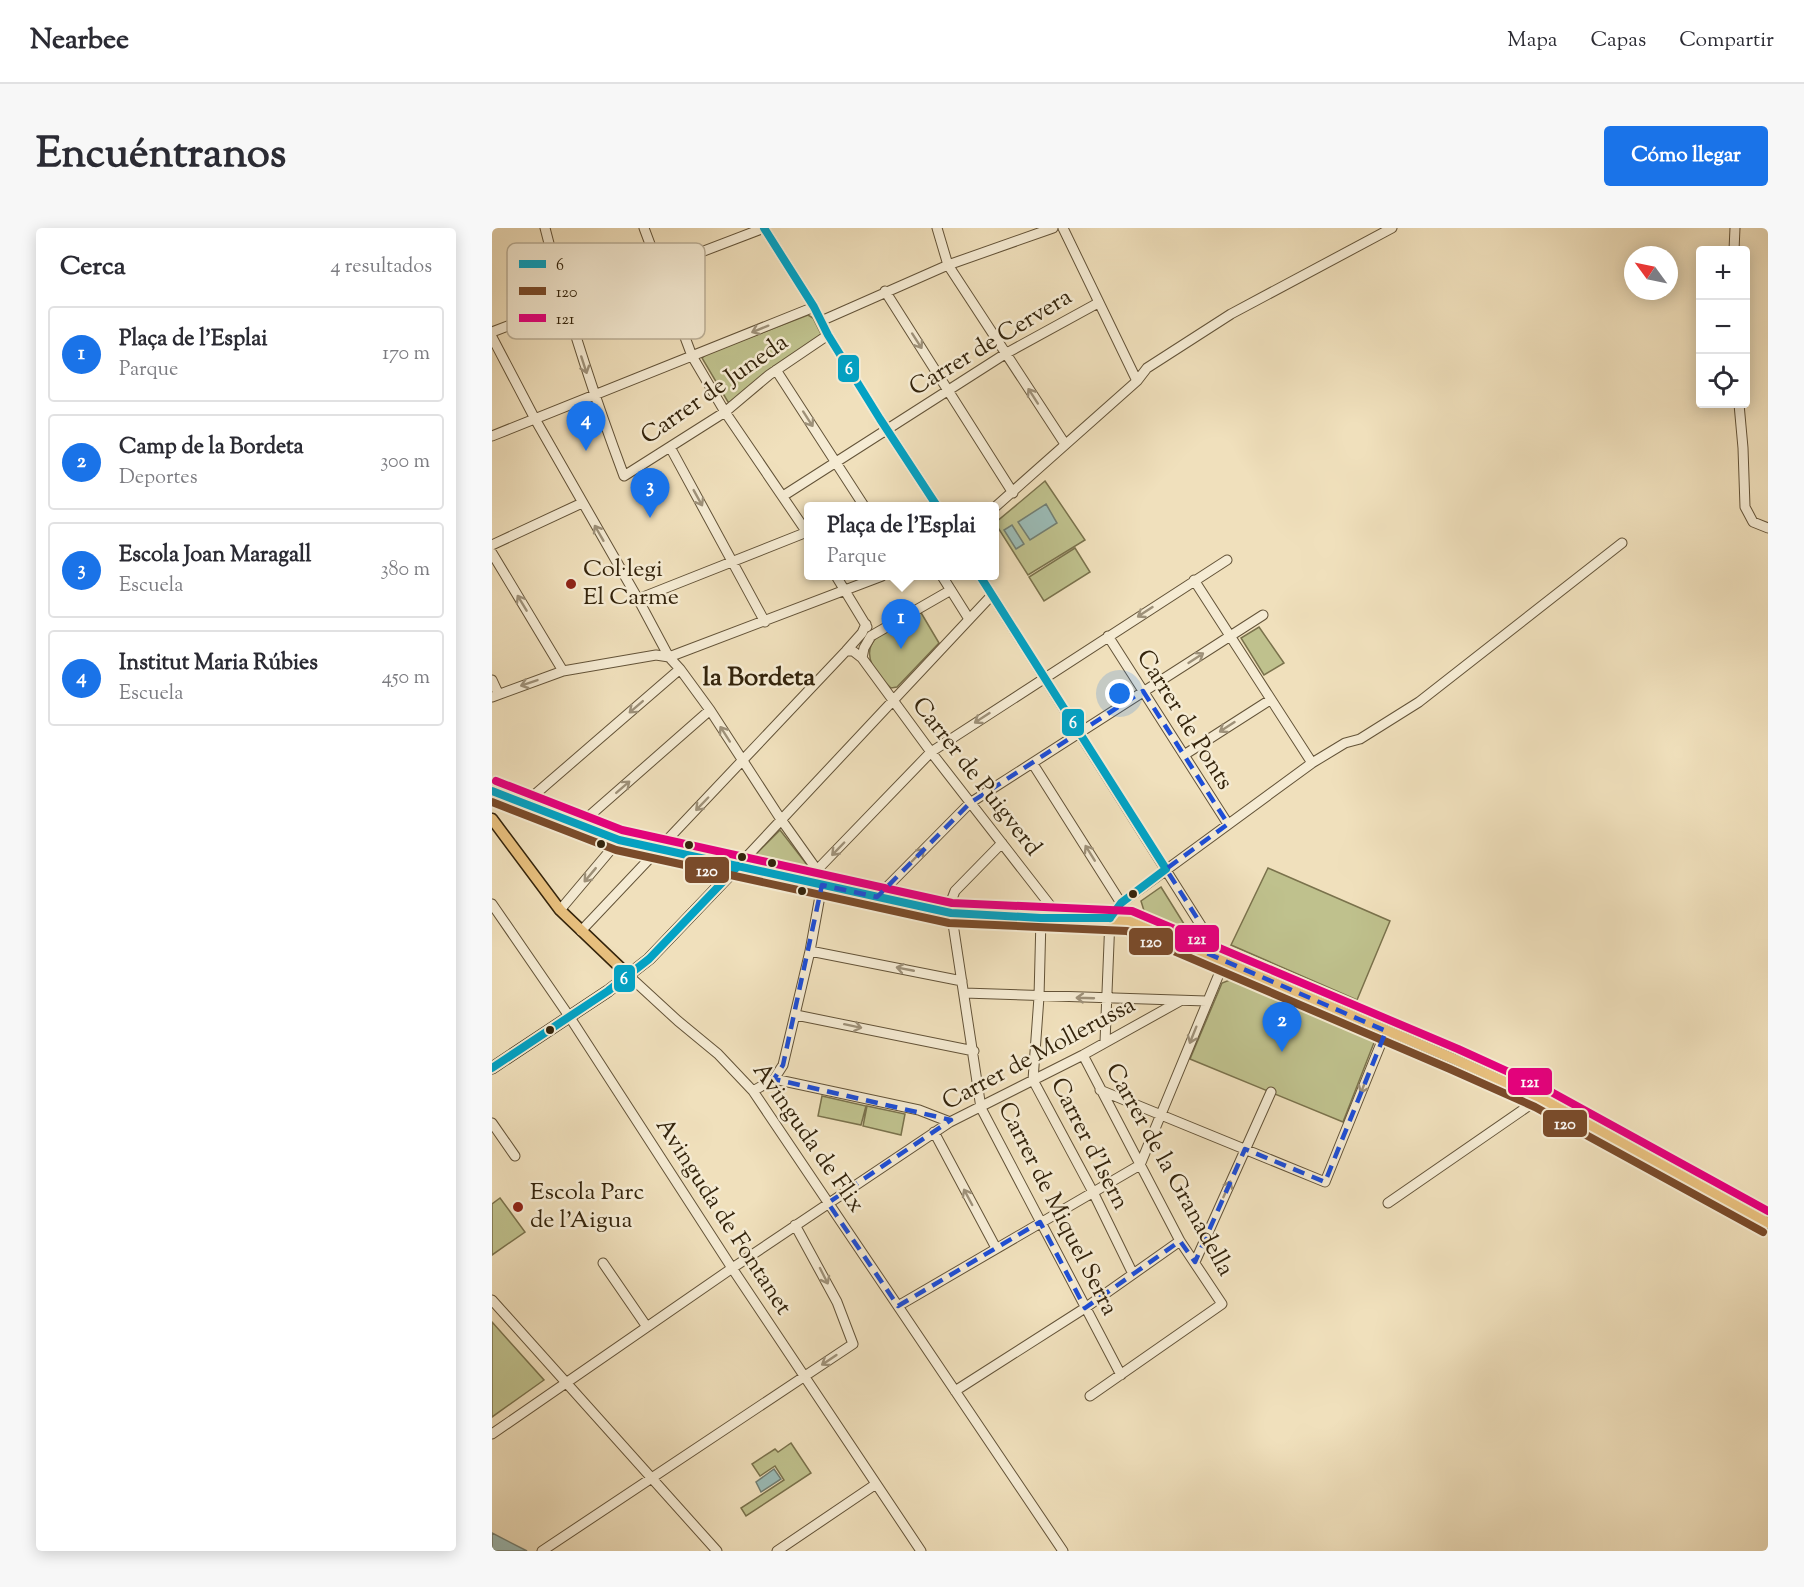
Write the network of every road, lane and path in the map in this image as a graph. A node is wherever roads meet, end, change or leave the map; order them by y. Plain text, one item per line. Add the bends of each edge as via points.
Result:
1 (545, 228) edge
2 (644, 228) edge
3 (764, 228) edge
4 (937, 228) edge
5 (1053, 228) edge
6 (1063, 228) edge
7 (1392, 228) edge
8 (1735, 228) edge
9 (549, 243) edge
10 (650, 243) edge
11 (1734, 246) edge
12 (705, 251) edge
13 (948, 265) junction
14 (885, 291) junction
15 (1098, 303) junction
16 (814, 307) junction
17 (821, 321) junction
18 (507, 326) edge
19 (492, 332) edge
20 (828, 335) junction
21 (492, 337) edge
22 (576, 339) edge
23 (686, 339) edge
24 (1005, 354) junction
25 (692, 356) junction
26 (776, 370) junction
27 (1137, 381) junction
28 (949, 390) junction
29 (594, 394) junction
30 (1739, 408) edge
31 (725, 412) junction
32 (535, 419) junction
33 (886, 429) junction
34 (492, 436) edge
35 (1065, 444) junction
36 (670, 447) junction
37 (836, 461) junction
38 (1013, 493) junction
39 (783, 496) junction
40 (861, 502) edge
41 (934, 502) edge
42 (582, 503) junction
43 (999, 504) edge
44 (804, 527) edge
45 (1768, 528) edge
46 (804, 535) edge
47 (1622, 543) dead end
48 (492, 545) edge
49 (492, 553) edge
50 (1227, 560) dead end
51 (732, 562) junction
52 (839, 580) edge
53 (872, 580) edge
54 (945, 580) edge
55 (983, 580) edge
56 (1194, 580) junction
57 (951, 590) junction
58 (846, 591) junction
59 (992, 595) junction
60 (638, 599) junction
61 (1263, 615) dead end
62 (969, 619) junction
63 (765, 622) junction
64 (866, 624) junction
65 (1230, 635) junction
66 (871, 636) junction
67 (1108, 636) junction
68 (846, 651) junction
69 (669, 657) junction
70 (862, 658) junction
71 (680, 669) junction
72 (563, 671) junction
73 (1045, 677) junction
74 (492, 680) edge
75 (1143, 691) junction
76 (495, 695) edge
77 (892, 699) junction
78 (1270, 700) junction
79 (710, 710) junction
80 (1080, 732) junction
81 (931, 752) junction
82 (1184, 755) junction
83 (743, 761) junction
84 (1312, 763) junction
85 (1033, 764) junction
86 (492, 790) edge
87 (970, 802) junction
88 (525, 803) junction
89 (780, 818) junction
90 (492, 819) edge
91 (1228, 824) junction
92 (579, 825) junction
93 (619, 840) junction
94 (1002, 843) junction
95 (660, 848) junction
96 (738, 866) junction
97 (1166, 869) junction
98 (817, 870) junction
99 (819, 884) junction
100 (878, 897) junction
101 (1121, 903) junction
102 (492, 904) edge
103 (560, 910) junction
104 (951, 913) junction
105 (1041, 918) junction
106 (1060, 918) junction
107 (1110, 918) junction
108 (1204, 929) junction
109 (581, 931) junction
110 (1194, 948) junction
111 (810, 951) junction
112 (1224, 962) junction
113 (628, 975) junction
114 (962, 981) junction
115 (964, 993) junction
116 (1039, 997) junction
117 (1108, 999) junction
118 (1180, 1001) junction
119 (1206, 1001) junction
120 (796, 1014) junction
121 (569, 1016) junction
122 (1386, 1030) junction
123 (1105, 1042) junction
124 (974, 1051) junction
125 (1083, 1055) junction
126 (492, 1068) edge
127 (774, 1079) junction
128 (1033, 1080) junction
129 (1100, 1090) junction
130 (753, 1091) junction
131 (1270, 1092) dead end
132 (1540, 1098) junction
133 (981, 1108) junction
134 (1161, 1114) junction
135 (950, 1122) junction
136 (492, 1124) edge
137 (934, 1132) junction
138 (1245, 1149) junction
139 (515, 1156) dead end
140 (1140, 1165) junction
141 (1093, 1192) junction
142 (828, 1203) junction
143 (1388, 1203) dead end
144 (1767, 1221) edge
145 (1040, 1222) junction
146 (795, 1225) junction
147 (1180, 1241) junction
148 (996, 1248) junction
149 (1194, 1262) junction
150 (603, 1263) dead end
151 (732, 1268) junction
152 (1133, 1274) junction
153 (492, 1300) edge
154 (898, 1306) junction
155 (1085, 1308) junction
156 (647, 1326) junction
157 (1121, 1375) junction
158 (804, 1376) junction
159 (566, 1383) junction
160 (955, 1391) junction
161 (1090, 1396) dead end
162 (492, 1434) edge
163 (654, 1478) junction
164 (876, 1484) junction
165 (544, 1550) edge
166 (717, 1551) edge
167 (777, 1551) edge
168 (921, 1551) edge
169 (1063, 1551) edge

1 - 9 street
2 - 10 street
3 - 12 street
3 - 16 street
4 - 13 street
5 - 13 street
6 - 15 street
7 - 27 street via 1231,314 1147,368
8 - 11 street
13 - 14 street
13 - 24 street
14 - 17 street
14 -> 28 street
15 - 24 street, Carrer de Cervera
15 - 27 street
16 - 17 street
16 -> 25 street
17 - 20 street
18 - 19 street
20 - 26 street, Carrer de Juneda
20 - 33 street
21 - 32 street
22 -> 29 street
23 - 25 street
24 - 28 street, Carrer de Cervera
35 -> 24 street
25 - 29 street
25 - 31 street
26 - 31 street, Carrer de Juneda
26 -> 37 street
27 - 35 street
28 - 33 street, Carrer de Cervera
28 - 38 street
29 - 32 street
29 - 36 street, Carrer de Juneda via 624,476
30 - 45 street via 1745,507 1753,522
31 - 36 street, Carrer de Juneda
31 - 39 street
32 - 34 street
32 - 42 street
33 - 37 street, Carrer de Cervera
33 - 41 street
35 - 38 street
36 -> 51 street
37 - 39 street
37 - 40 street
38 - 43 street
39 - 44 street
42 - 48 street
60 -> 42 street
46 - 51 street
47 - 84 street via 1419,702
72 -> 49 street
50 - 56 street
51 - 60 street
51 - 63 street
52 - 58 street
53 - 58 street
54 - 57 street
55 - 59 street
56 - 65 street
56 -> 67 street
57 - 62 street
57 - 66 street
58 - 63 street
58 - 64 street
59 - 62 street
59 - 73 street
60 - 69 street
61 - 65 street
62 - 77 street
63 - 69 street
64 - 66 street
64 - 68 street
75 -> 65 street
65 - 78 street
66 - 70 street
67 - 73 street
67 - 75 street, Carrer de Ponts
68 - 70 street
68 - 83 street
69 - 71 street
69 - 72 street via 656,655
70 - 77 street, Carrer de Puigverd
71 - 79 street
71 -> 88 street
72 -> 76 street
73 - 80 street
73 -> 81 street
74 - 76 street
75 - 80 street
75 - 82 street, Carrer de Ponts
77 - 81 street, Carrer de Puigverd
77 - 89 street
78 -> 82 street
78 - 84 street
83 -> 79 street
92 -> 79 street
80 - 85 street
80 - 97 street
81 - 87 street, Carrer de Puigverd
81 -> 98 street
82 - 91 street, Carrer de Ponts
83 - 89 street
83 -> 95 street
84 - 91 street
85 - 87 street
101 -> 85 street
86 - 88 main road
87 - 94 street, Carrer de Puigverd
100 -> 87 street
88 - 92 main road
89 - 96 street
89 - 98 street
90 - 103 main road, Avinguda de Flix
91 - 97 street
92 - 93 main road
93 - 95 main road
93 -> 103 street
94 - 104 street via 955,891
94 - 106 street, Carrer de Puigverd
95 - 96 main road
95 - 109 street
96 - 99 main road
96 - 113 main road via 649,959
97 - 101 street
97 - 108 street
98 - 99 street
99 - 100 main road
99 - 111 street
100 - 104 main road
101 - 107 street
102 - 121 street, Avinguda de Fontanet
103 - 109 main road, Avinguda de Flix
104 - 105 main road
104 - 114 street, Carrer de Miquel Serra
105 - 106 main road
105 - 116 street, Carrer d'Isern
106 - 107 main road
107 - 110 main road via 1142,925
107 - 117 street
108 - 110 street
108 - 112 street
109 - 113 main road, Avinguda de Flix
110 - 112 main road
114 -> 111 street
111 - 120 street
112 - 119 street
112 - 122 main road
113 - 121 main road
113 - 130 street, Avinguda de Flix via 718,1054
114 - 115 street, Carrer de Miquel Serra
115 - 116 street
115 - 124 street, Carrer de Miquel Serra
117 -> 116 street
116 - 128 street, Carrer d'Isern
117 - 118 street
117 - 123 street
118 - 119 street
118 - 123 street, Carrer de Mollerussa
119 -> 134 street
120 -> 124 street
120 - 127 street via 783,1065
121 - 126 main road
121 - 151 street, Avinguda de Fontanet
122 - 132 main road
122 -> 138 street via 1325,1182
123 - 125 street, Carrer de Mollerussa
124 - 133 street, Carrer de Miquel Serra
125 - 128 street, Carrer de Mollerussa
125 - 129 street, Carrer de la Granadella
127 - 130 street
127 - 135 street via 919,1110
128 - 133 street, Carrer de Mollerussa
128 - 141 street, Carrer d'Isern
129 - 134 street
129 - 140 street, Carrer de la Granadella
130 - 142 street, Avinguda de Flix
131 - 138 street
132 - 143 street
132 - 144 main road
133 - 135 street, Carrer de Mollerussa
133 - 145 street, Carrer de Miquel Serra
134 - 138 street
134 - 140 street
135 - 137 street, Carrer de Mollerussa
136 - 139 street
137 - 142 street, Carrer de Mollerussa
148 -> 137 street
149 -> 138 street
140 - 141 street
140 - 147 street, Carrer de la Granadella
141 - 145 street
141 - 152 street, Carrer d'Isern
142 - 146 street, Carrer de Mollerussa
142 - 154 street, Avinguda de Flix
145 - 148 street
145 - 155 street, Carrer de Miquel Serra
146 - 151 street, Carrer de Mollerussa
146 -> 158 street via 837,1302 853,1344
147 - 149 street, Carrer de la Granadella
147 - 152 street
148 - 154 street
149 - 157 street, Carrer de la Granadella via 1222,1304
150 - 156 street
151 - 156 street, Carrer de Mollerussa
151 - 158 street, Avinguda de Fontanet
152 - 155 street
153 - 159 street
154 - 160 street, Avinguda de Flix
155 - 157 street, Carrer de Miquel Serra
155 - 160 street
156 - 159 street, Carrer de Mollerussa
157 - 161 street
158 - 163 street
158 - 164 street, Avinguda de Fontanet
159 - 162 street, Carrer de Mollerussa
159 - 163 street
160 - 169 street, Avinguda de Flix
163 - 165 street
163 - 166 street
164 - 167 street
164 - 168 street, Avinguda de Fontanet

